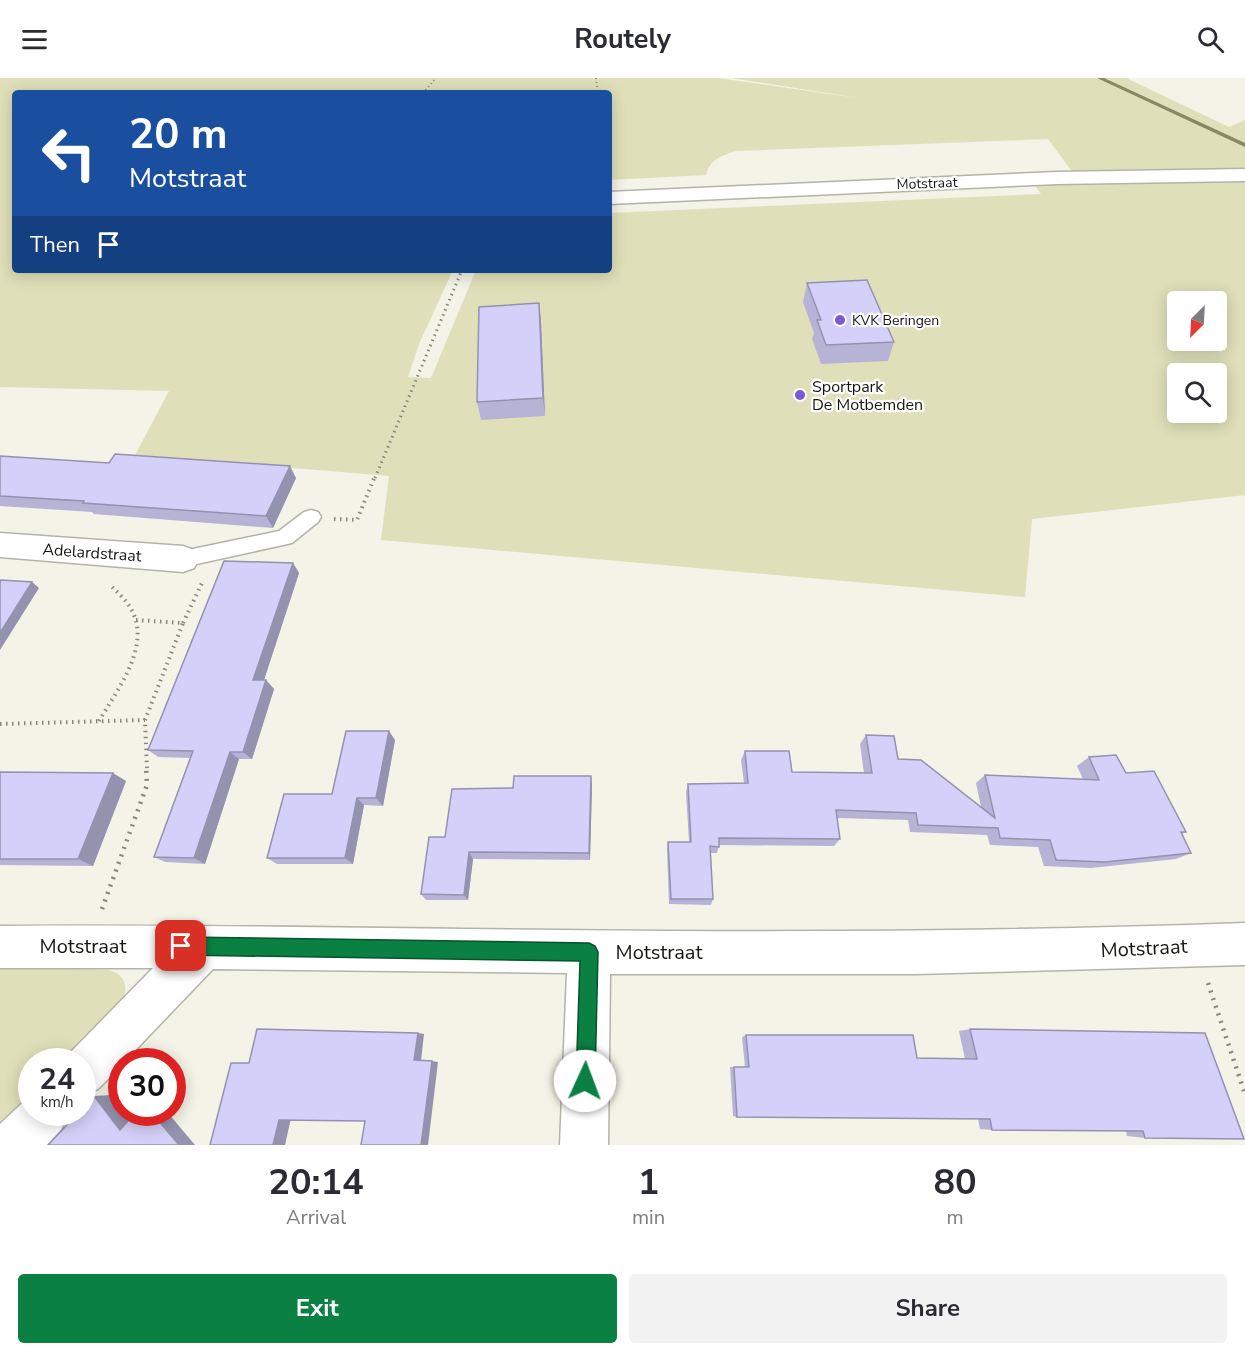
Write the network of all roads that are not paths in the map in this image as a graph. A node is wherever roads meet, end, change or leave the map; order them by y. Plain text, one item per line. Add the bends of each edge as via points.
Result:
1 (1245, 175) edge
2 (612, 198) edge
3 (310, 517) road end
4 (0, 545) edge
5 (183, 559) joint
6 (1245, 944) edge
7 (205, 946) junction
8 (0, 947) edge
9 (589, 952) junction
10 (96, 1059) edge
11 (31, 1126) edge
12 (13, 1145) edge
13 (584, 1145) edge

1 - 2 street, Motstraat via 1068,178
3 - 5 lane via 285,538
4 - 5 street, Adelardstraat
6 - 9 street, Motstraat via 1089,951
7 - 8 street, Motstraat
7 - 9 street, Motstraat
7 - 10 street
9 - 13 street
11 - 12 street

